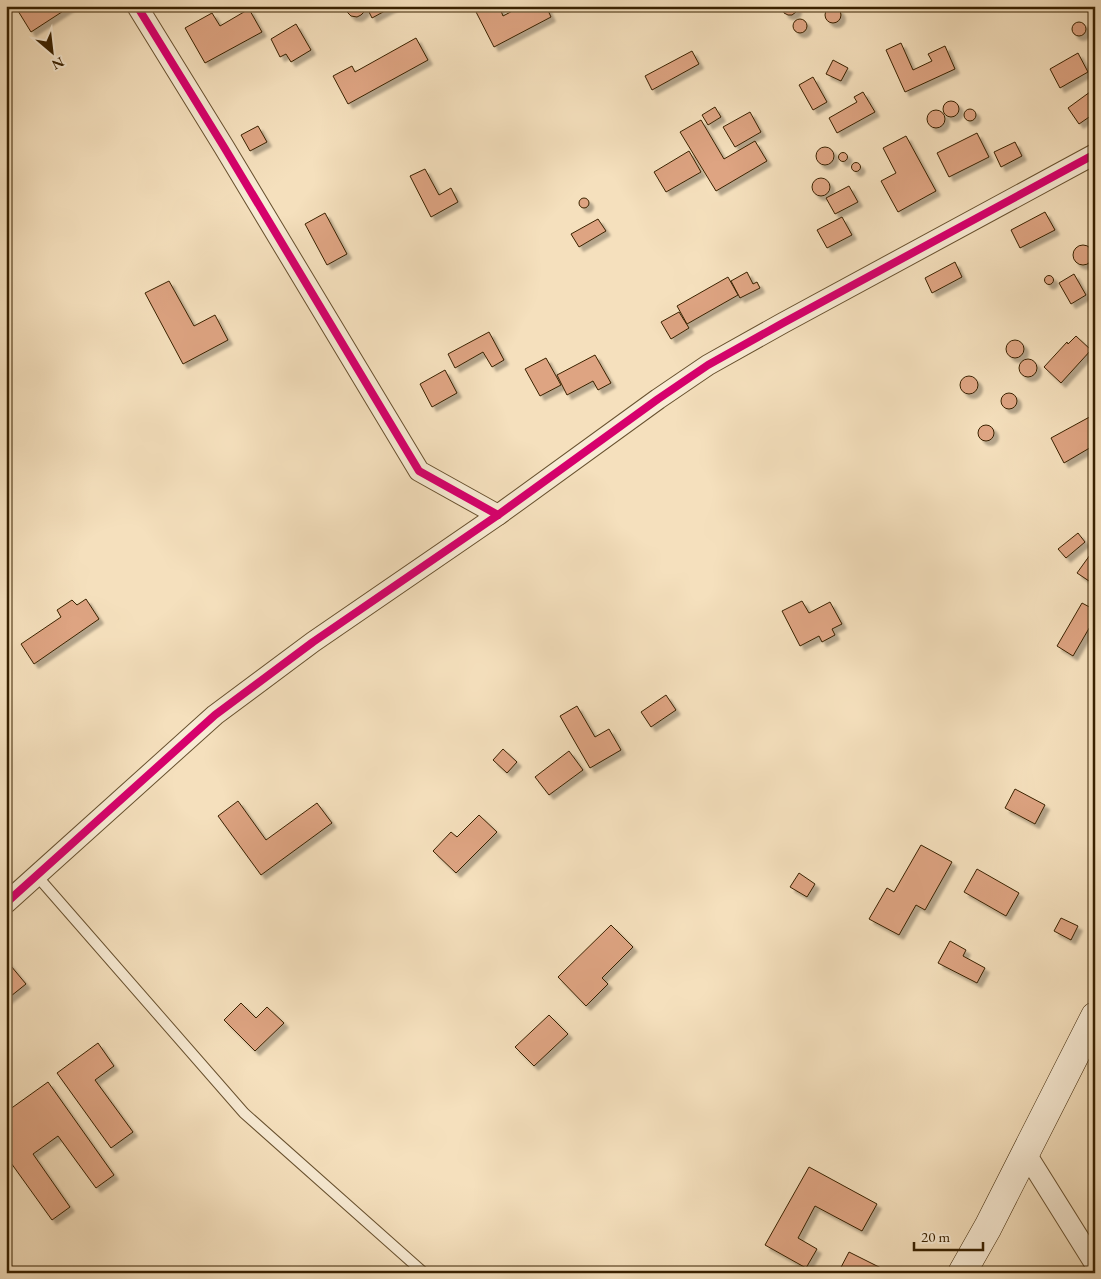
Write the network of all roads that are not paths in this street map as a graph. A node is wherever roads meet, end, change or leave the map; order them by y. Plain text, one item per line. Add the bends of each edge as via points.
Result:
1 (137, 6) edge
2 (1095, 154) edge
3 (498, 516) junction
4 (37, 876) junction
5 (6, 903) edge
6 (1095, 1016) edge
7 (1025, 1152) junction
8 (1095, 1264) edge
9 (424, 1273) edge
10 (962, 1273) edge

1 - 3 street via 419,471
2 - 3 street via 708,365
3 - 4 street via 312,642 215,715
4 - 5 street
4 - 9 lane via 244,1113
6 - 7 main road
7 - 8 street
7 - 10 main road

